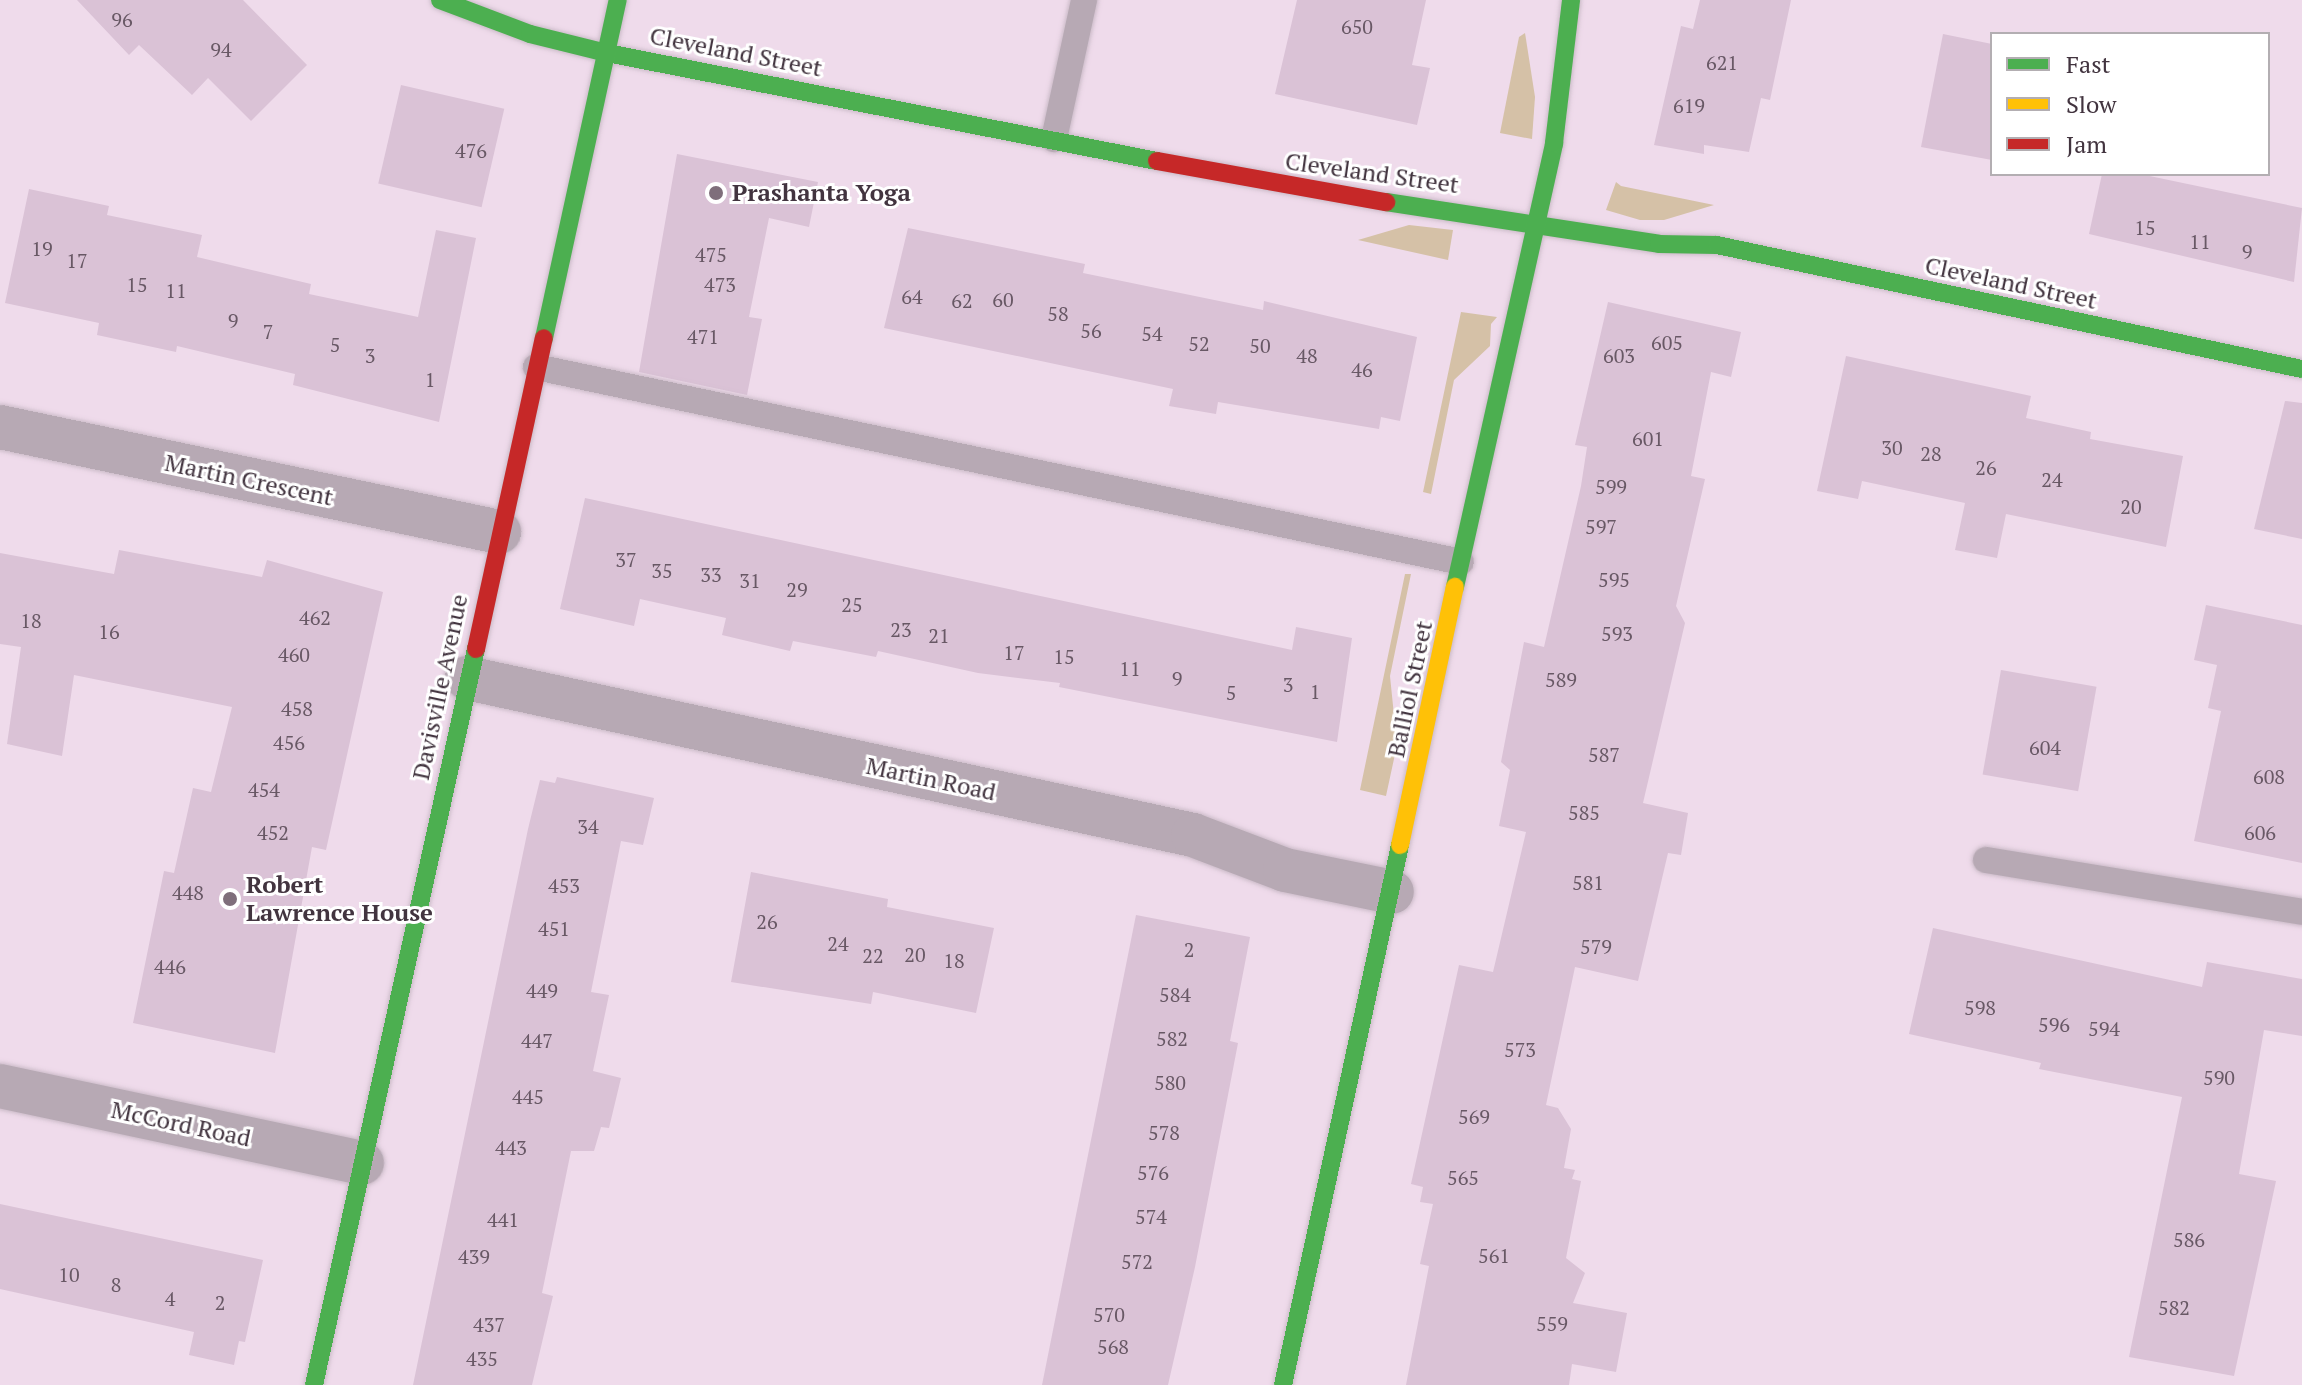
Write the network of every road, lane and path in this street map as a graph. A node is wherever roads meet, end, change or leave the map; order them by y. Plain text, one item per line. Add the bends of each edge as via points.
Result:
1 (440, 0) edge
2 (618, 0) edge
3 (1084, 0) edge
4 (1571, 0) edge
5 (607, 53) junction
6 (1054, 139) junction
7 (1537, 222) junction
8 (536, 367) junction
9 (2302, 369) edge
10 (0, 427) edge
11 (499, 532) junction
12 (1461, 562) junction
13 (467, 678) junction
14 (1986, 860) dead end
15 (1392, 892) junction
16 (2301, 913) edge
17 (0, 1086) edge
18 (362, 1163) junction
19 (314, 1385) edge
20 (1283, 1385) edge

1 - 5 street, Cleveland Street via 530,34
2 - 5 street, Davisville Avenue
3 - 6 lane
4 - 7 street, Balliol Street via 1554,143
5 - 6 street, Cleveland Street
5 - 8 street, Davisville Avenue
6 - 7 street, Cleveland Street via 1358,200
7 - 9 street, Cleveland Street via 1659,244 1717,245
7 - 12 street, Balliol Street
8 - 11 street, Davisville Avenue
8 - 12 lane
10 - 11 street, Martin Crescent
11 - 13 street, Davisville Avenue
12 - 15 street, Balliol Street
13 - 15 street, Martin Road via 1193,835 1285,870
13 - 18 street, Davisville Avenue
14 - 16 lane
15 - 20 street, Balliol Street
17 - 18 street, McCord Road
18 - 19 street, Davisville Avenue

